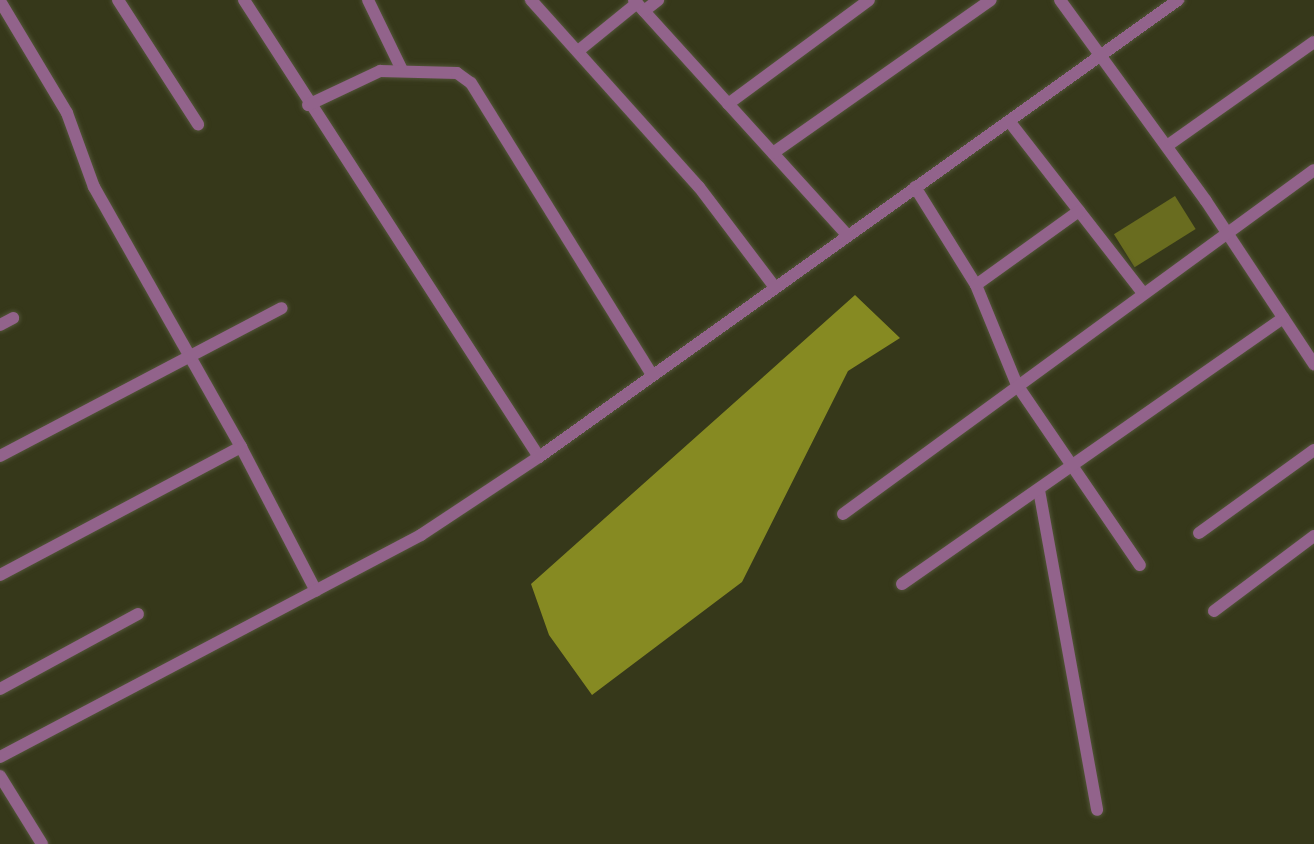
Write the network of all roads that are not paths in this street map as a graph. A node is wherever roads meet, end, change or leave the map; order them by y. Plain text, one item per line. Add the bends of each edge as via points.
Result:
1 (118, 0) edge
2 (244, 0) edge
3 (368, 0) edge
4 (531, 0) edge
5 (658, 0) edge
6 (869, 0) edge
7 (991, 0) edge
8 (1060, 0) edge
9 (1178, 0) edge
10 (0, 1) edge
11 (639, 5) edge
12 (1314, 42) edge
13 (578, 51) junction
14 (1102, 55) junction
15 (399, 65) junction
16 (303, 97) junction
17 (728, 104) junction
18 (1009, 121) junction
19 (198, 124) dead end
20 (1167, 146) junction
21 (773, 153) junction
22 (1314, 170) edge
23 (915, 187) junction
24 (1079, 211) junction
25 (1226, 232) junction
26 (847, 235) junction
27 (976, 285) junction
28 (774, 286) junction
29 (1143, 293) junction
30 (282, 308) dead end
31 (13, 318) dead end
32 (1284, 318) junction
33 (0, 326) edge
34 (190, 356) junction
35 (1314, 364) edge
36 (652, 375) junction
37 (1017, 385) junction
38 (241, 447) junction
39 (1314, 450) edge
40 (0, 456) edge
41 (539, 457) junction
42 (1073, 466) junction
43 (1039, 490) junction
44 (843, 514) dead end
45 (1199, 533) dead end
46 (1314, 536) edge
47 (1140, 565) dead end
48 (0, 575) edge
49 (902, 584) dead end
50 (316, 591) junction
51 (1214, 611) dead end
52 (138, 614) dead end
53 (0, 689) edge
54 (6, 754) edge
55 (0, 776) edge
56 (1097, 810) dead end
57 (42, 844) edge

1 - 19 street
2 - 16 street
3 - 15 street
4 - 13 street
5 - 11 street
6 - 17 street
7 - 21 street
8 - 14 street
9 - 14 street
10 - 34 street via 67,113 87,170
11 - 13 street
11 - 17 street
12 - 20 street
13 - 28 street via 699,187
14 - 18 street
14 - 20 street
15 - 16 street
15 - 36 street via 457,73 471,83
16 - 41 street
17 - 21 street
18 - 23 street
18 - 24 street
20 - 25 street
21 - 26 street
22 - 25 street
23 - 26 street
23 - 27 street
24 - 27 street
24 - 29 street
25 - 29 street
25 - 32 street
26 - 28 street
27 - 37 street
28 - 36 street
29 - 37 street
30 - 34 street
31 - 33 street
32 - 35 street
32 - 42 street
34 - 38 street
34 - 40 street
36 - 41 street
37 - 42 street
37 - 44 street
38 - 48 street
38 - 50 street
39 - 45 street
41 - 50 street via 421,535
42 - 43 street
42 - 47 street
43 - 49 street
43 - 56 street
46 - 51 street
50 - 54 street
52 - 53 street
55 - 57 street

